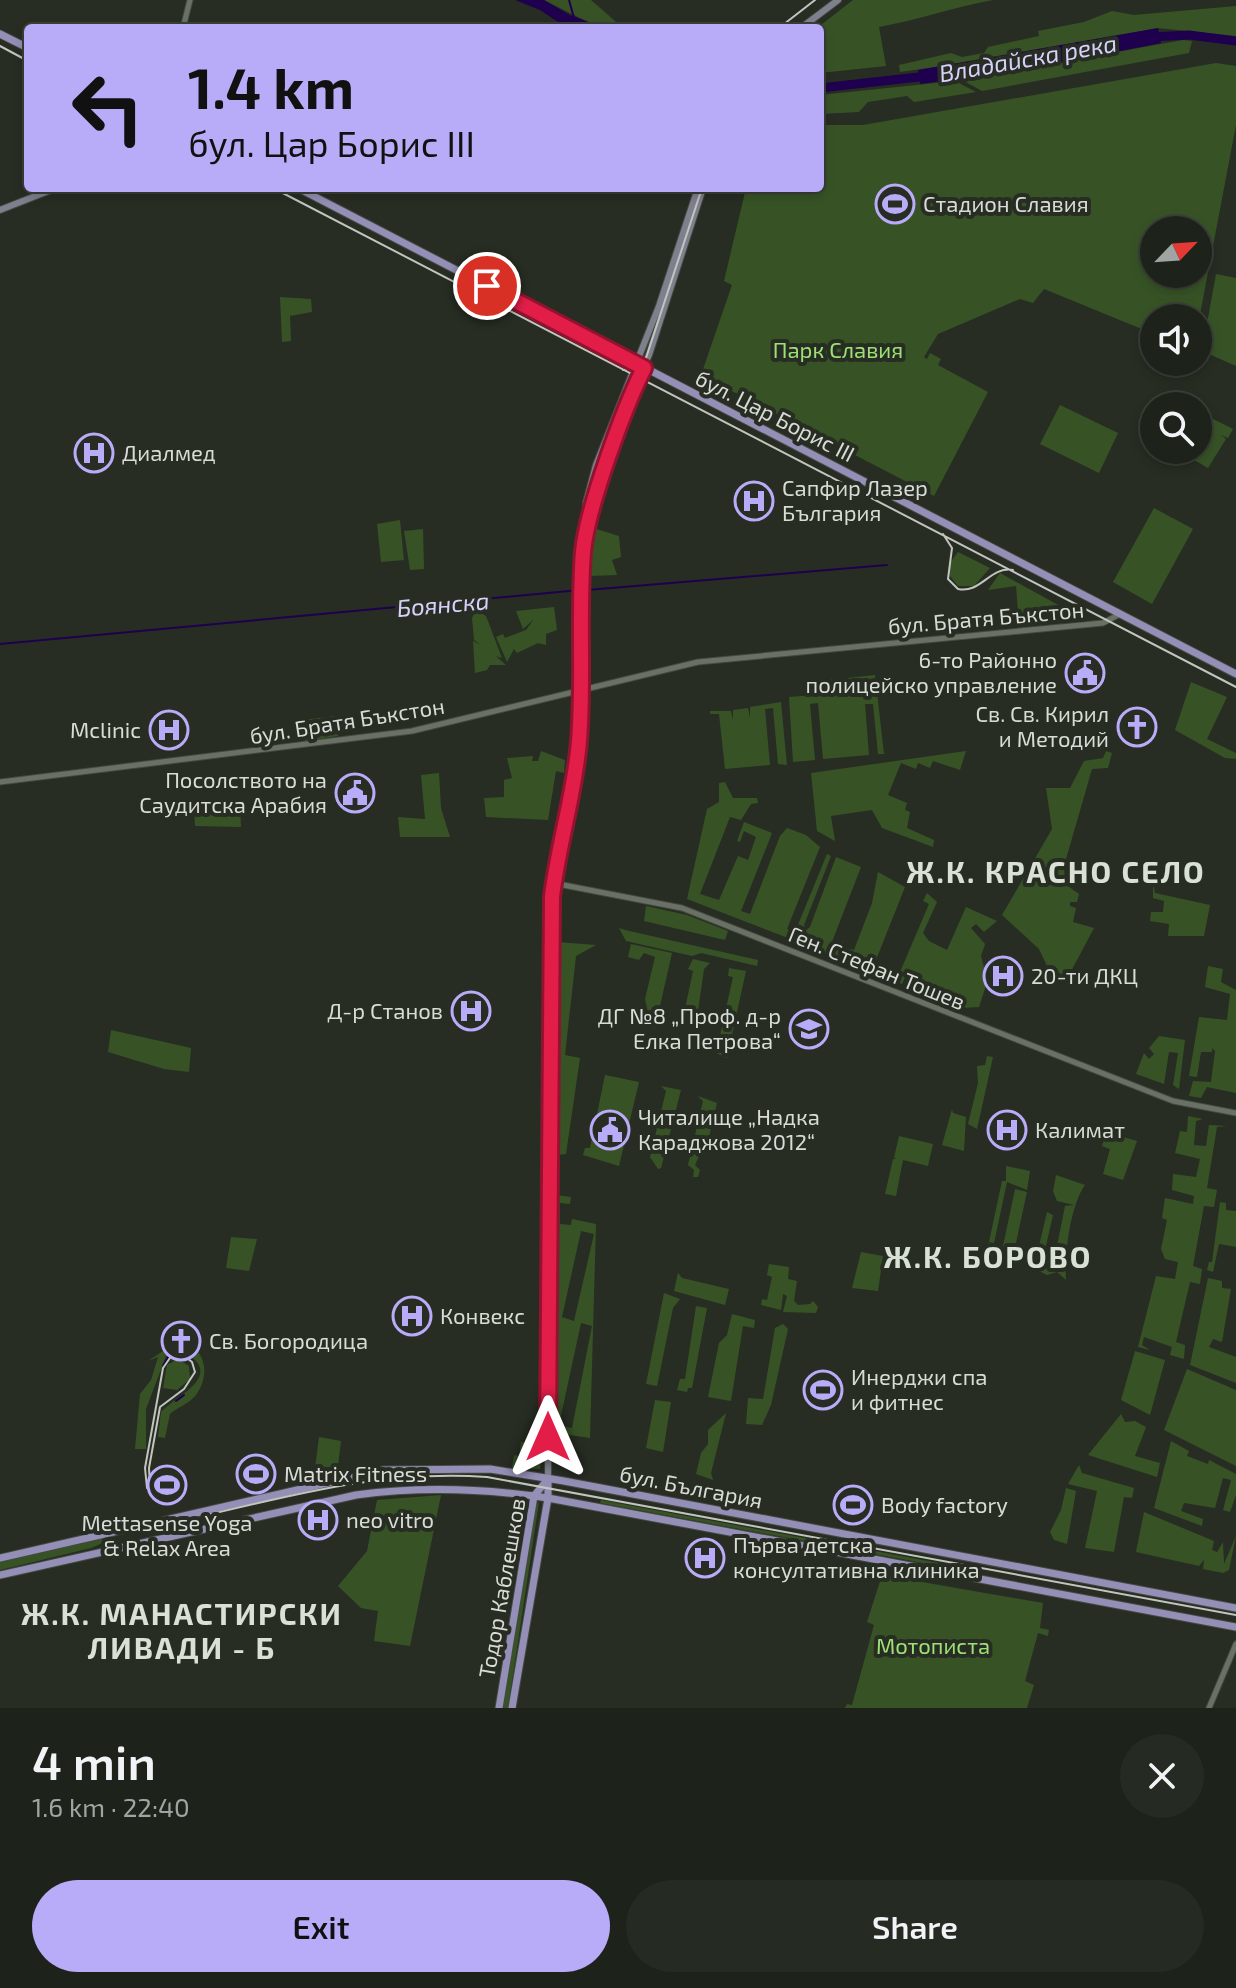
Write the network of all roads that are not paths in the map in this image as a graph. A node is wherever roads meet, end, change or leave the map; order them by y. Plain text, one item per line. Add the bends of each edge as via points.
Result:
1 (190, 0) edge
2 (838, 0) edge
3 (184, 24) edge
4 (806, 24) edge
5 (0, 34) edge
6 (24, 46) edge
7 (46, 192) edge
8 (306, 192) edge
9 (700, 192) edge
10 (0, 210) edge
11 (641, 366) junction
12 (583, 548) junction
13 (1120, 614) junction
14 (1236, 674) edge
15 (581, 689) junction
16 (0, 782) edge
17 (553, 883) junction
18 (1236, 1113) edge
19 (548, 1479) junction
20 (534, 1496) junction
21 (548, 1498) junction
22 (0, 1558) edge
23 (0, 1575) edge
24 (1236, 1608) edge
25 (1236, 1627) edge
26 (1236, 1644) edge
27 (499, 1708) edge
28 (512, 1708) edge
29 (1209, 1708) edge

1 - 3 street
2 - 4 main road
5 - 6 main road
7 - 10 main road
8 - 11 main road, бул. Цар Борис III
9 - 11 main road
11 - 12 main road, Тодор Каблешков
11 - 12 main road, Тодор Каблешков via 590,483
11 - 13 main road, бул. Цар Борис III
12 - 15 main road, Тодор Каблешков
13 - 14 main road, бул. Цар Борис III
13 - 15 street, бул. Братя Бъкстон via 1103,623 698,662
15 - 16 street, бул. Братя Бъкстон via 412,731
15 - 17 main road, Тодор Каблешков via 576,763
17 - 18 street, Ген. Стефан Тошев via 682,908 1182,1104
17 - 19 main road, Тодор Каблешков
19 - 20 main road, Тодор Каблешков
19 - 21 main road, Тодор Каблешков
19 - 22 main road, бул. България via 448,1467 354,1475
19 - 24 main road, бул. България
20 - 21 main road, бул. България
20 - 23 main road, бул. България via 438,1487 356,1495
20 - 27 main road, Тодор Каблешков
21 - 25 main road, бул. България
21 - 28 main road, Тодор Каблешков
26 - 29 street

